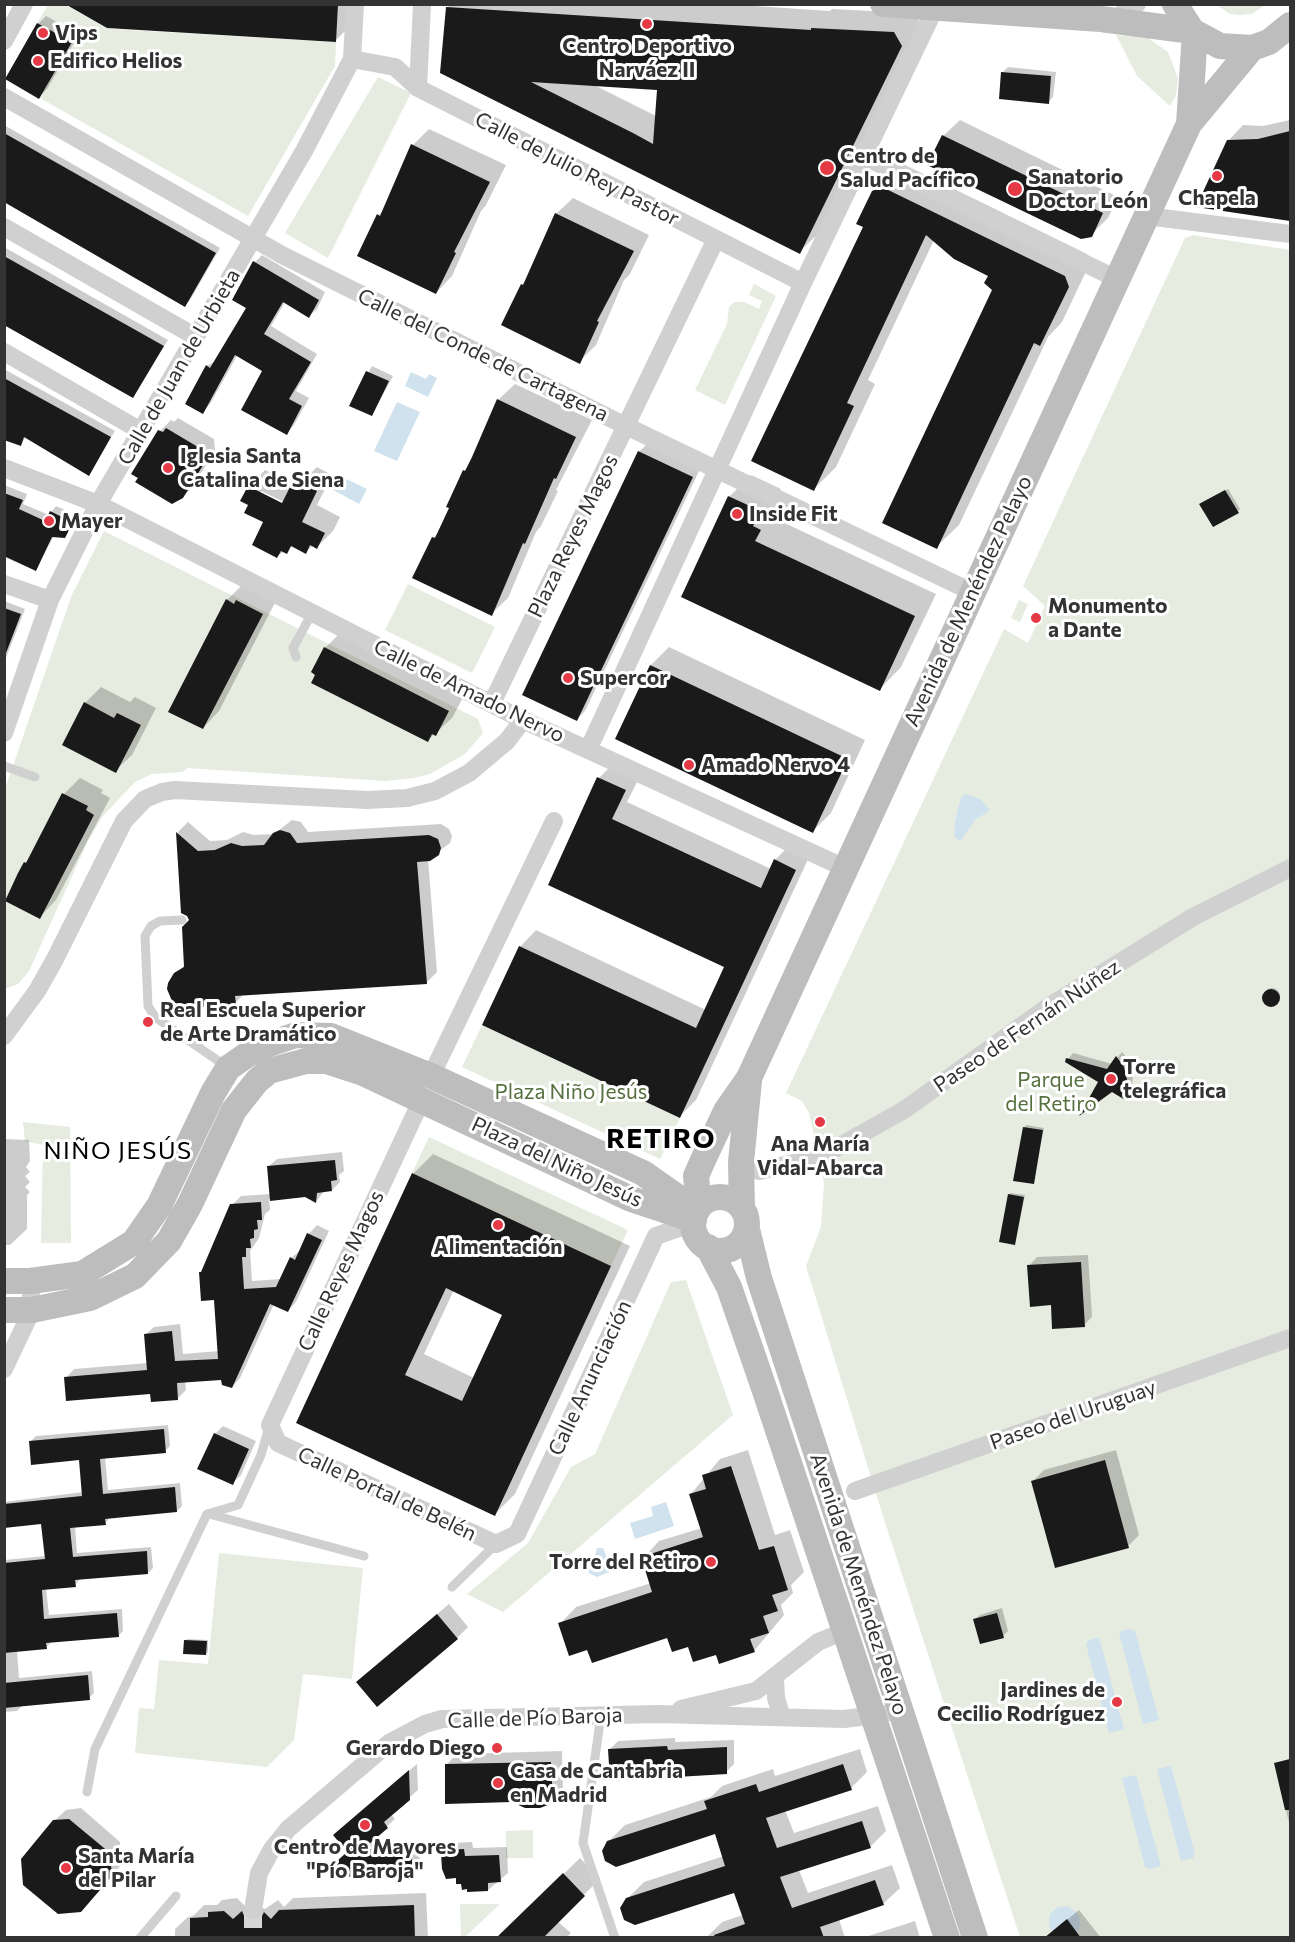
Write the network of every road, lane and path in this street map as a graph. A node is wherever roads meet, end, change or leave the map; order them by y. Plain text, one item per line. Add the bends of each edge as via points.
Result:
1 (24, 4) edge
2 (355, 4) edge
3 (422, 4) edge
4 (883, 4) edge
5 (1137, 4) edge
6 (1175, 4) edge
7 (935, 8) junction
8 (1113, 20) junction
9 (1290, 25) edge
10 (1193, 32) junction
11 (4, 41) edge
12 (1252, 48) junction
13 (352, 59) junction
14 (418, 88) junction
15 (4, 97) edge
16 (1189, 124) junction
17 (865, 157) junction
18 (1146, 216) junction
19 (4, 227) edge
20 (1290, 234) edge
21 (254, 239) junction
22 (716, 239) junction
23 (1117, 279) junction
24 (803, 283) junction
25 (196, 338) junction
26 (4, 352) edge
27 (626, 426) junction
28 (141, 431) junction
29 (4, 468) edge
30 (717, 470) junction
31 (98, 504) junction
32 (4, 584) edge
33 (972, 592) junction
34 (50, 600) junction
35 (312, 613) junction
36 (296, 657) dead end
37 (9, 700) edge
38 (492, 703) junction
39 (523, 720) junction
40 (4, 733) edge
41 (588, 750) junction
42 (4, 766) edge
43 (35, 777) dead end
44 (554, 821) dead end
45 (845, 868) junction
46 (1290, 868) edge
47 (182, 920) dead end
48 (29, 1002) junction
49 (4, 1008) edge
50 (4, 1036) edge
51 (228, 1068) junction
52 (749, 1078) junction
53 (426, 1087) junction
54 (759, 1171) dead end
55 (696, 1215) junction
56 (745, 1218) junction
57 (708, 1247) junction
58 (4, 1281) edge
59 (30, 1281) junction
60 (4, 1310) edge
61 (32, 1310) junction
62 (1290, 1338) edge
63 (4, 1369) edge
64 (270, 1425) junction
65 (855, 1491) dead end
66 (207, 1514) junction
67 (496, 1544) junction
68 (364, 1556) dead end
69 (452, 1587) dead end
70 (845, 1631) junction
71 (774, 1678) junction
72 (900, 1711) junction
73 (659, 1714) junction
74 (601, 1715) junction
75 (875, 1716) junction
76 (782, 1717) junction
77 (87, 1792) dead end
78 (176, 1896) dead end
79 (253, 1910) tunnel mouth
80 (141, 1938) edge
81 (615, 1938) edge
82 (947, 1938) edge
83 (975, 1938) edge

1 - 11 street
2 - 13 street, Calle de Juan de Urbieta
3 - 14 street
4 - 7 main road
5 - 8 street
6 - 10 main road
7 - 8 main road
7 - 17 street
8 - 10 main road
9 - 12 main road via 1269,42
10 - 12 main road via 1220,46
10 - 16 main road, Avenida de Menéndez Pelayo
12 - 16 main road, Avenida de Menéndez Pelayo
13 - 14 street, Calle de Julio Rey Pastor via 395,67
13 - 21 street, Calle de Juan de Urbieta
14 - 22 street, Calle de Julio Rey Pastor
15 - 21 street, Calle del Conde de Cartagena
16 - 18 main road, Avenida de Menéndez Pelayo
17 - 23 street
17 - 24 street
18 - 20 street
18 - 23 main road, Avenida de Menéndez Pelayo
19 - 25 street
21 - 25 street, Calle de Juan de Urbieta
21 - 27 street, Calle del Conde de Cartagena
22 - 24 street, Calle de Julio Rey Pastor
22 - 27 street, Plaza Reyes Magos
23 - 33 main road, Avenida de Menéndez Pelayo
24 - 30 street
25 - 28 street, Calle de Juan de Urbieta
26 - 28 street
27 - 30 street, Calle del Conde de Cartagena
27 - 38 street, Plaza Reyes Magos
28 - 31 street, Calle de Juan de Urbieta
29 - 31 street, Calle de Amado Nervo
30 - 33 street, Calle del Conde de Cartagena
30 - 41 street
31 - 34 street, Calle de Juan de Urbieta
31 - 35 street, Calle de Amado Nervo
32 - 34 street
33 - 45 main road, Avenida de Menéndez Pelayo
34 - 37 street, Calle de Juan de Urbieta
35 - 36 lane via 293,648
35 - 38 street, Calle de Amado Nervo
37 - 40 street, Calle de Juan de Urbieta
38 - 39 street, Calle de Amado Nervo
39 - 41 street, Calle de Amado Nervo
39 - 48 street via 507,741 469,773 414,797 367,800 176,790 145,799 124,821 54,961
41 - 45 street, Calle de Amado Nervo
42 - 43 lane
44 - 53 street, Calle Reyes Magos
45 - 52 main road, Avenida de Menéndez Pelayo
46 - 54 street, Paseo de Fernán Núñez via 1193,917 1045,1009 885,1120 820,1157
47 - 51 lane via 160,921 145,936 148,1006 155,1017
48 - 49 street
48 - 50 street
51 - 53 main road via 275,1040 296,1035 331,1036
51 - 59 main road via 159,1206 134,1242 82,1274
52 - 55 main road, Avenida de Menéndez Pelayo via 726,1111 696,1176
52 - 56 main road, Avenida de Menéndez Pelayo via 741,1162
53 - 55 main road, Plaza del Niño Jesús via 643,1173
53 - 61 main road via 326,1061 269,1071 234,1110 169,1241 135,1276 90,1298
53 - 64 street, Calle Reyes Magos
55 - 56 main road via 714,1197 723,1197 732,1199
55 - 57 main road via 699,1240
55 - 67 street, Calle Anunciación via 656,1236 517,1534
56 - 57 main road via 744,1237 730,1249
56 - 72 main road, Avenida de Menéndez Pelayo via 759,1278
57 - 70 main road, Avenida de Menéndez Pelayo via 729,1287
58 - 59 main road
59 - 61 street
60 - 61 main road
61 - 63 street
62 - 65 street, Paseo del Uruguay
64 - 66 lane via 238,1505
64 - 67 street, Calle Portal de Belén via 278,1443
66 - 68 lane
66 - 77 lane via 95,1749
67 - 69 lane
70 - 71 street, Calle de Pío Baroja via 819,1642
70 - 75 main road, Avenida de Menéndez Pelayo
71 - 73 street, Calle de Pío Baroja via 756,1691
71 - 76 street
72 - 75 street, Calle de Pío Baroja
72 - 83 main road, Avenida de Menéndez Pelayo
73 - 74 street, Calle de Pío Baroja
73 - 76 street, Calle de Pío Baroja
74 - 79 street, Calle de Pío Baroja via 442,1719 405,1732 288,1828 259,1873
74 - 81 lane via 583,1843
75 - 76 street, Calle de Pío Baroja
75 - 82 main road, Avenida de Menéndez Pelayo
78 - 80 lane

